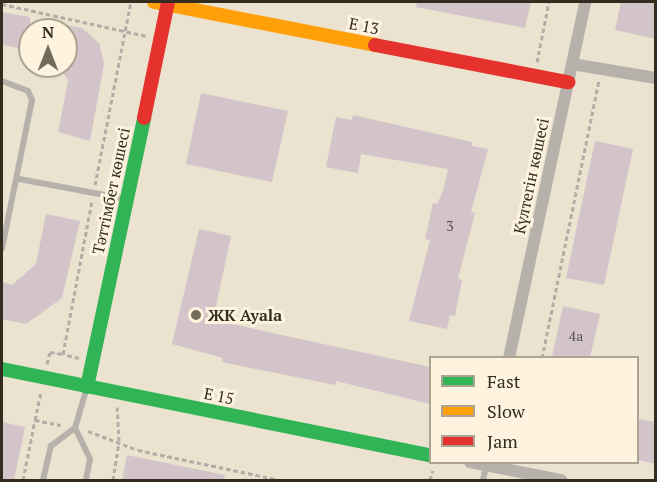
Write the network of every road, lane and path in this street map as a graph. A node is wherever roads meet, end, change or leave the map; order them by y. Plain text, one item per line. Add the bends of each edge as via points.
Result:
1 (163, 2) edge
2 (549, 2) edge
3 (585, 2) edge
4 (2, 4) edge
5 (160, 39) junction
6 (572, 64) junction
7 (601, 69) junction
8 (534, 76) junction
9 (656, 78) edge
10 (2, 81) edge
11 (568, 82) junction
12 (19, 179) junction
13 (126, 200) junction
14 (2, 249) edge
15 (509, 356) edge
16 (542, 356) edge
17 (2, 369) edge
18 (87, 387) junction
19 (117, 393) junction
20 (75, 428) junction
21 (119, 441) junction
22 (429, 455) edge
23 (486, 464) edge
24 (23, 480) edge
25 (43, 480) edge
26 (86, 480) edge
27 (112, 480) edge
28 (280, 480) edge
29 (483, 480) edge
30 (561, 480) edge

1 - 5 street, Тәттімбет көшесі
1 - 8 street, E 13
2 - 8 path
3 - 6 street, Күлтегін көшесі
4 - 5 path
5 - 13 street, Тәттімбет көшесі
6 - 7 street
6 - 11 street, Күлтегін көшесі
7 - 9 street
7 - 16 path
8 - 11 street, E 13
10 - 12 lane via 28,91 32,100
11 - 15 street, Күлтегін көшесі
12 - 13 lane
12 - 14 lane
13 - 18 street, Тәттімбет көшесі
17 - 18 street, E 15
18 - 19 street, E 15
18 - 20 lane
19 - 21 path
19 - 22 street, E 15
20 - 21 path
20 - 24 path via 35,420
20 - 25 lane via 51,446
20 - 26 lane via 90,459
21 - 27 path
21 - 28 path via 138,450
23 - 29 lane
23 - 30 street

